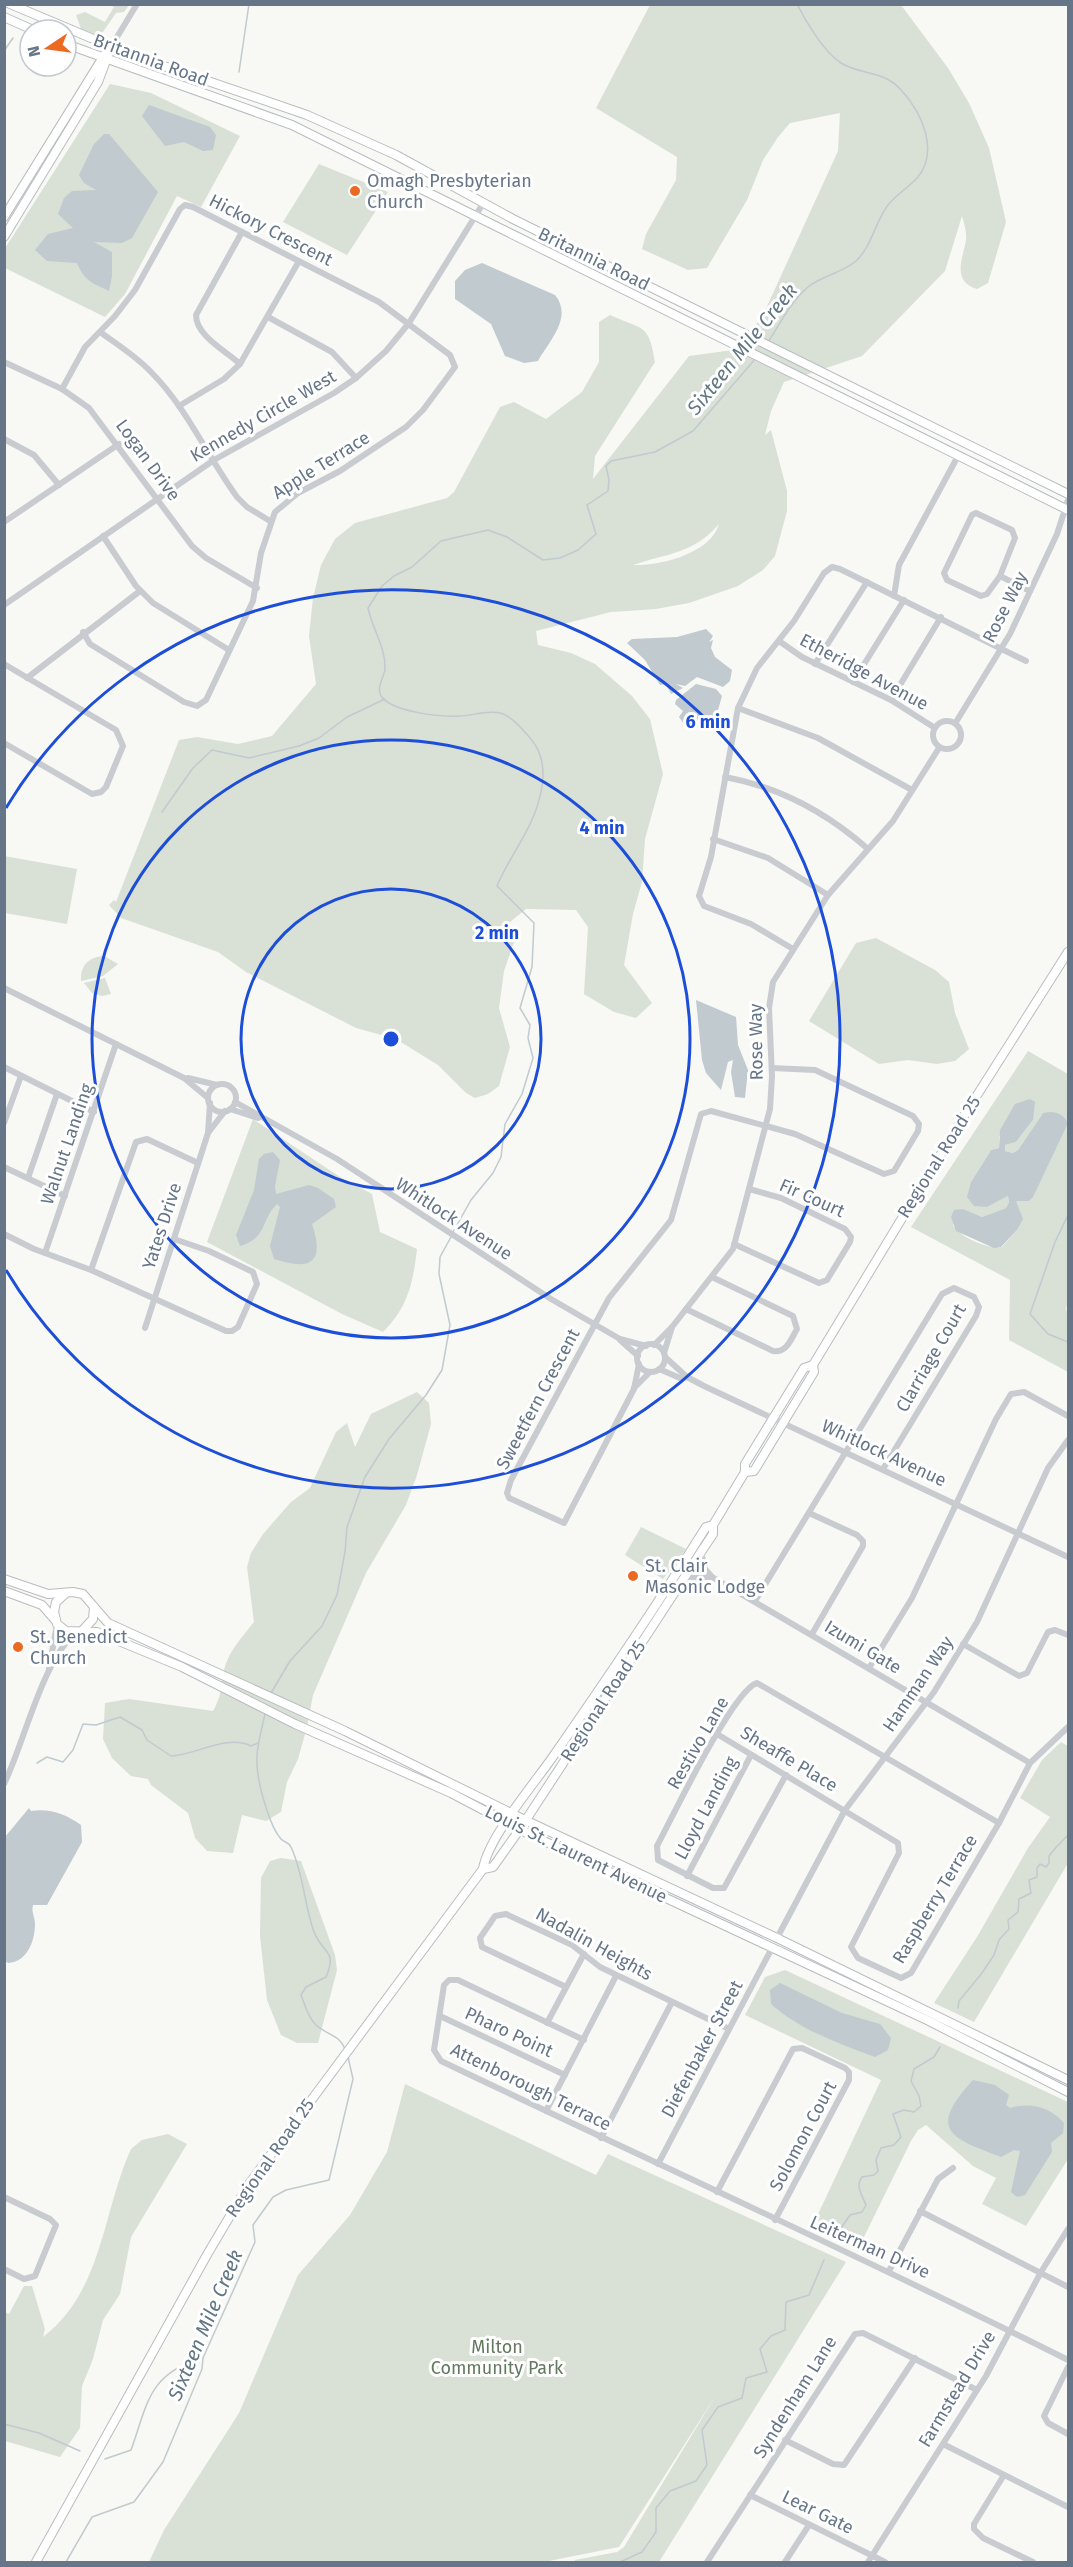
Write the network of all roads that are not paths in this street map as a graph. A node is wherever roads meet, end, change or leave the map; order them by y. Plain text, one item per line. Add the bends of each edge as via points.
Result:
1 (10, 4) edge
2 (136, 4) edge
3 (4, 17) edge
4 (18, 23) edge
5 (111, 47) junction
6 (78, 49) edge
7 (104, 59) junction
8 (484, 202) junction
9 (4, 217) edge
10 (476, 217) junction
11 (242, 232) junction
12 (4, 237) edge
13 (300, 261) junction
14 (268, 317) junction
15 (409, 323) junction
16 (100, 332) junction
17 (4, 362) edge
18 (240, 364) junction
19 (356, 378) junction
20 (62, 389) junction
21 (179, 406) junction
22 (4, 439) edge
23 (119, 444) junction
24 (958, 456) junction
25 (214, 460) junction
26 (59, 485) junction
27 (1068, 494) edge
28 (157, 499) junction
29 (1067, 506) edge
30 (270, 521) junction
31 (4, 522) edge
32 (103, 536) junction
33 (1000, 576) junction
34 (867, 582) junction
35 (257, 588) junction
36 (140, 591) junction
37 (1030, 591) junction
38 (894, 596) junction
39 (904, 600) junction
40 (4, 605) edge
41 (941, 617) junction
42 (83, 633) junction
43 (779, 641) junction
44 (1002, 648) junction
45 (230, 650) junction
46 (1026, 662) dead end
47 (4, 664) edge
48 (815, 664) junction
49 (27, 678) junction
50 (853, 682) junction
51 (891, 700) junction
52 (738, 708) junction
53 (956, 722) junction
54 (935, 728) junction
55 (4, 743) edge
56 (939, 748) junction
57 (725, 777) junction
58 (912, 790) junction
59 (713, 839) junction
60 (867, 849) junction
61 (828, 895) junction
62 (793, 949) junction
63 (1068, 952) edge
64 (4, 988) edge
65 (116, 1044) junction
66 (4, 1067) edge
67 (772, 1068) junction
68 (21, 1076) junction
69 (184, 1078) junction
70 (217, 1085) junction
71 (57, 1094) junction
72 (209, 1101) junction
73 (235, 1102) junction
74 (227, 1110) junction
75 (94, 1112) junction
76 (4, 1123) edge
77 (273, 1123) junction
78 (767, 1126) junction
79 (208, 1133) junction
80 (198, 1163) junction
81 (4, 1167) edge
82 (28, 1178) junction
83 (749, 1190) junction
84 (65, 1196) junction
85 (4, 1234) edge
86 (174, 1239) junction
87 (734, 1244) junction
88 (45, 1253) junction
89 (91, 1270) junction
90 (712, 1277) junction
91 (154, 1298) junction
92 (686, 1309) junction
93 (594, 1324) junction
94 (672, 1327) junction
95 (145, 1328) dead end
96 (620, 1339) junction
97 (654, 1345) junction
98 (646, 1346) junction
99 (664, 1355) junction
100 (638, 1356) junction
101 (639, 1364) junction
102 (813, 1365) junction
103 (659, 1369) junction
104 (650, 1372) junction
105 (687, 1377) junction
106 (634, 1389) junction
107 (1068, 1416) edge
108 (774, 1417) junction
109 (783, 1422) junction
110 (1068, 1440) edge
111 (846, 1451) junction
112 (883, 1469) junction
113 (745, 1473) junction
114 (956, 1503) junction
115 (809, 1513) junction
116 (713, 1525) junction
117 (1018, 1533) junction
118 (701, 1552) junction
119 (1068, 1557) edge
120 (712, 1577) junction
121 (684, 1578) junction
122 (4, 1580) edge
123 (4, 1591) edge
124 (68, 1592) junction
125 (755, 1601) junction
126 (94, 1606) junction
127 (57, 1623) junction
128 (77, 1633) junction
129 (812, 1634) junction
130 (1068, 1635) edge
131 (963, 1644) junction
132 (869, 1668) junction
133 (48, 1673) junction
134 (927, 1702) junction
135 (1068, 1727) edge
136 (717, 1734) junction
137 (751, 1755) junction
138 (886, 1757) junction
139 (1030, 1763) junction
140 (786, 1775) junction
141 (4, 1784) edge
142 (845, 1810) junction
143 (513, 1814) junction
144 (525, 1820) junction
145 (507, 1822) junction
146 (999, 1823) junction
147 (520, 1828) junction
148 (483, 1869) junction
149 (687, 1876) junction
150 (777, 1938) junction
151 (772, 1948) junction
152 (584, 1954) junction
153 (616, 1976) junction
154 (566, 1987) junction
155 (672, 2002) junction
156 (440, 2016) junction
157 (548, 2023) junction
158 (729, 2030) junction
159 (584, 2040) junction
160 (565, 2075) junction
161 (1068, 2080) edge
162 (1068, 2092) edge
163 (546, 2111) junction
164 (601, 2138) junction
165 (658, 2164) junction
166 (953, 2168) dead end
167 (717, 2192) junction
168 (4, 2197) edge
169 (921, 2211) junction
170 (775, 2220) junction
171 (1068, 2229) edge
172 (1066, 2240) edge
173 (4, 2269) edge
174 (889, 2271) junction
175 (1041, 2272) junction
176 (1068, 2287) edge
177 (1010, 2330) junction
178 (915, 2358) junction
179 (1068, 2360) edge
180 (1068, 2367) edge
181 (977, 2390) junction
182 (1068, 2434) edge
183 (785, 2440) junction
184 (943, 2444) junction
185 (1004, 2475) junction
186 (750, 2495) junction
187 (1068, 2507) edge
188 (809, 2525) junction
189 (872, 2556) junction
190 (36, 2562) edge
191 (707, 2562) edge
192 (785, 2562) edge
193 (868, 2562) edge
194 (885, 2562) edge
195 (1033, 2562) edge

1 - 5 main road, Britannia Road
2 - 5 street
3 - 4 main road
5 - 7 main road
5 - 8 main road, Britannia Road via 307,115 396,155
6 - 7 main road, Britannia Road
7 - 9 main road
7 - 10 main road, Britannia Road via 292,125
7 - 12 main road via 98,82
8 - 10 street, Kennedy Circle West
8 - 27 main road, Britannia Road
10 - 15 street, Kennedy Circle West
10 - 24 main road, Britannia Road
11 - 13 street, Hickory Crescent
11 - 16 street, Hickory Crescent via 185,205 135,290
11 - 18 street via 196,315 201,331
13 - 14 street
13 - 15 street, Hickory Crescent via 379,302
14 - 18 street
14 - 19 street via 332,352
15 - 19 street, Kennedy Circle West
15 - 30 street, Apple Terrace via 450,355 455,363 453,374 406,427 298,493
16 - 20 street, Hickory Crescent via 77,359
16 - 21 street via 138,358
17 - 20 street, Logan Drive
18 - 21 street via 224,379
19 - 25 street, Kennedy Circle West
20 - 23 street, Logan Drive via 89,408
21 - 25 street
22 - 26 street via 34,455
23 - 26 street
23 - 28 street, Logan Drive
24 - 29 main road, Britannia Road
24 - 38 street via 899,565
25 - 28 street, Kennedy Circle West
25 - 30 street via 237,497
26 - 31 street
28 - 32 street, Kennedy Circle West
28 - 35 street, Logan Drive via 192,546
29 - 37 street, Rose Way
30 - 35 street, Apple Terrace
32 - 36 street
32 - 40 street, Kennedy Circle West
33 - 33 street via 1015,538 1012,530 976,513 944,573 947,580 981,596
33 - 37 street
34 - 38 street
34 - 43 street via 837,567 828,569
34 - 48 street
35 - 45 street, Apple Terrace
36 - 42 street
36 - 45 street
37 - 44 street, Rose Way
38 - 39 street
39 - 41 street
39 - 50 street
41 - 44 street
41 - 51 street
42 - 45 street, Apple Terrace via 90,644 184,702 198,706 206,700
42 - 49 street
43 - 48 street, Etheridge Avenue
43 - 52 street via 757,668
44 - 46 street
44 - 53 street, Rose Way
47 - 49 street
48 - 50 street, Etheridge Avenue
49 - 55 street via 116,730 123,746 105,787 92,794
50 - 51 street, Etheridge Avenue
51 - 54 street, Etheridge Avenue
52 - 57 street
52 - 58 street via 818,738
53 - 54 street via 945,721
53 - 56 street via 961,732 958,744 952,749
54 - 56 street via 934,739
56 - 58 street, Rose Way
57 - 59 street
57 - 60 street via 774,789 808,805
58 - 60 street, Rose Way via 893,821
59 - 61 street via 768,858
59 - 62 street via 699,894 702,904 751,924
60 - 61 street, Rose Way
61 - 62 street, Rose Way
62 - 67 street, Rose Way via 776,976 770,995
63 - 102 main road, Regional Road 25
64 - 65 street
65 - 69 street
65 - 75 street, Walnut Landing
66 - 68 street
67 - 78 street, Rose Way
67 - 78 street via 806,1068 825,1074 913,1116 919,1128 894,1171 884,1174 806,1138
68 - 71 street
68 - 76 street
69 - 70 street
69 - 72 street
70 - 72 street via 211,1090
70 - 73 street via 231,1088
71 - 75 street
71 - 82 street
72 - 74 street via 216,1110
72 - 79 street, Yates Drive
73 - 74 street
73 - 77 street, Whitlock Avenue
74 - 77 street, Whitlock Avenue
74 - 79 street, Yates Drive
75 - 84 street, Walnut Landing
77 - 93 street, Whitlock Avenue via 337,1159
78 - 83 street, Rose Way
78 - 93 street via 711,1111 701,1114 671,1220 609,1298
79 - 80 street, Yates Drive
80 - 86 street, Yates Drive
80 - 89 street via 150,1140 136,1142
81 - 82 street
82 - 84 street
83 - 87 street, Rose Way
83 - 87 street, Fir Court via 781,1198 845,1229 850,1242 827,1280 819,1283
84 - 88 street, Walnut Landing
85 - 88 street
86 - 91 street, Yates Drive
86 - 91 street via 253,1272 257,1284 238,1327 232,1331
87 - 90 street, Rose Way
88 - 89 street
89 - 91 street
90 - 92 street, Rose Way
90 - 92 street via 793,1316 797,1329 786,1347 773,1351
91 - 95 street, Yates Drive
92 - 94 street, Rose Way
93 - 96 street, Whitlock Avenue
93 - 106 street, Sweetfern Crescent via 508,1487 509,1498 564,1523
94 - 97 street, Rose Way
94 - 99 street, Rose Way
96 - 98 street, Whitlock Avenue
96 - 100 street, Whitlock Avenue
97 - 98 street
97 - 99 street
98 - 100 street
99 - 103 street
99 - 105 street, Whitlock Avenue
100 - 101 street
101 - 104 street
101 - 106 street
102 - 108 main road, Regional Road 25 via 804,1368
102 - 109 main road, Regional Road 25 via 814,1372
103 - 104 street
103 - 105 street, Whitlock Avenue
104 - 106 street
105 - 108 street, Whitlock Avenue
107 - 114 street via 1024,1392 1011,1394
108 - 109 street, Whitlock Avenue
108 - 113 main road, Regional Road 25 via 745,1464
109 - 111 street, Whitlock Avenue
109 - 113 main road, Regional Road 25 via 754,1471
110 - 117 street, Hamman Way via 1048,1468
111 - 112 street, Whitlock Avenue
111 - 112 street, Clarriage Court via 944,1291 954,1288 974,1297 979,1307 976,1316
111 - 115 street
112 - 114 street, Whitlock Avenue
113 - 116 main road, Regional Road 25
114 - 117 street, Whitlock Avenue
114 - 132 street via 912,1598
115 - 125 street
115 - 129 street via 863,1541
116 - 118 main road, Regional Road 25
116 - 143 main road, Regional Road 25 via 706,1527 645,1624
117 - 119 street, Whitlock Avenue
117 - 131 street, Hamman Way
118 - 120 street via 705,1569
118 - 121 main road, Regional Road 25
120 - 121 street
120 - 125 street, Izumi Gate
121 - 144 main road, Regional Road 25
122 - 124 main road via 43,1593
123 - 127 main road via 42,1605
124 - 126 main road via 83,1594
124 - 127 main road via 54,1607
125 - 129 street, Izumi Gate
126 - 128 main road via 93,1619
126 - 143 main road, Louis St. Laurent Avenue via 108,1623 345,1731
127 - 128 main road via 66,1631
127 - 133 street
128 - 133 street via 65,1643
128 - 145 main road, Louis St. Laurent Avenue via 97,1632 182,1667
129 - 132 street, Izumi Gate
130 - 131 street via 1058,1630 1048,1632 1027,1673 1019,1676
131 - 134 street, Hamman Way
132 - 134 street, Izumi Gate
133 - 141 street
134 - 138 street, Hamman Way
134 - 139 street, Izumi Gate
135 - 139 street, Raspberry Terrace
136 - 137 street, Sheaffe Place
136 - 138 street, Restivo Lane via 747,1689 757,1683
136 - 149 street, Restivo Lane via 655,1851 662,1864
137 - 140 street, Sheaffe Place
137 - 149 street, Lloyd Landing
138 - 142 street, Hamman Way
138 - 146 street, Restivo Lane
139 - 146 street, Raspberry Terrace
140 - 142 street, Sheaffe Place
140 - 149 street, Restivo Lane via 728,1886 717,1889
142 - 146 street, Raspberry Terrace via 896,1840 899,1846 899,1853 851,1947 858,1958 901,1978 911,1973
142 - 150 street, Hamman Way
143 - 144 main road, Louis St. Laurent Avenue
143 - 145 main road, Regional Road 25
144 - 147 main road, Regional Road 25
144 - 150 main road, Louis St. Laurent Avenue
145 - 147 main road, Louis St. Laurent Avenue
145 - 148 main road, Regional Road 25 via 485,1858
147 - 148 main road, Regional Road 25 via 493,1867
147 - 151 main road, Louis St. Laurent Avenue
148 - 190 main road, Regional Road 25 via 232,2211
150 - 161 main road, Louis St. Laurent Avenue
151 - 158 street, Diefenbaker Street
151 - 162 main road, Louis St. Laurent Avenue via 929,2021
152 - 153 street, Nadalin Heights
152 - 154 street
152 - 154 street, Nadalin Heights via 507,1914 495,1916 482,1934 485,1948
153 - 155 street, Nadalin Heights
153 - 159 street
154 - 157 street
155 - 158 street, Nadalin Heights
155 - 164 street
156 - 157 street, Attenborough Terrace via 444,1985 455,1979
156 - 160 street, Pharo Point
156 - 163 street, Attenborough Terrace via 434,2050 438,2059
157 - 159 street, Attenborough Terrace
158 - 165 street, Diefenbaker Street
159 - 160 street
160 - 163 street
163 - 164 street, Attenborough Terrace
164 - 165 street, Attenborough Terrace
165 - 167 street, Leiterman Drive
166 - 169 street via 938,2179
167 - 170 street, Leiterman Drive
167 - 170 street, Solomon Court via 793,2049 802,2048 845,2068 849,2080
168 - 173 street via 55,2221 55,2230 35,2276 24,2279
169 - 174 street
169 - 175 street
170 - 174 street, Leiterman Drive
171 - 172 street, Farmstead Drive
172 - 175 street, Farmstead Drive
174 - 177 street, Leiterman Drive
175 - 176 street
175 - 177 street, Farmstead Drive
177 - 179 street, Leiterman Drive
177 - 181 street, Farmstead Drive
178 - 181 street, Syndenham Lane
178 - 183 street, Syndenham Lane via 863,2333 855,2334
178 - 183 street via 844,2465 833,2464
180 - 182 street via 1044,2416 1048,2423
181 - 184 street, Farmstead Drive
183 - 186 street, Syndenham Lane
184 - 185 street
184 - 189 street, Farmstead Drive
185 - 187 street
185 - 195 street via 974,2529 983,2538
186 - 188 street, Lear Gate
186 - 191 street, Syndenham Lane
188 - 189 street, Lear Gate
188 - 192 street
189 - 193 street, Farmstead Drive
189 - 194 street, Lear Gate

